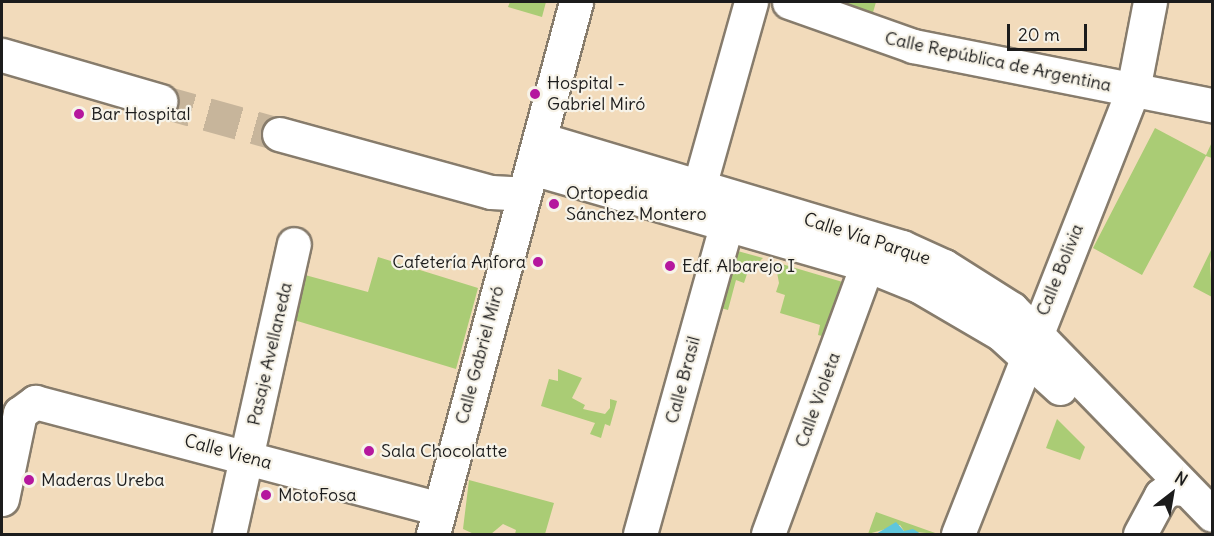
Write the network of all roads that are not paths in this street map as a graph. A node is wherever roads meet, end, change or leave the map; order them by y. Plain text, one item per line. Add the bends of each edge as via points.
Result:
1 (576, 2) edge
2 (751, 2) edge
3 (789, 2) edge
4 (1149, 2) edge
5 (2, 55) edge
6 (1132, 90) junction
7 (160, 101) tunnel mouth
8 (1212, 105) edge
9 (279, 134) tunnel mouth
10 (532, 167) junction
11 (699, 187) junction
12 (726, 225) junction
13 (294, 244) dead end
14 (867, 266) junction
15 (1031, 343) junction
16 (247, 457) junction
17 (1173, 492) junction
18 (2, 499) edge
19 (1212, 515) edge
20 (436, 522) edge
21 (229, 534) edge
22 (640, 534) edge
23 (768, 534) edge
24 (958, 534) edge
25 (1140, 534) edge
26 (1202, 534) edge

1 - 10 street, Calle Gabriel Miró
2 - 11 street
3 - 6 street, Calle República de Argentina via 903,44
4 - 6 street, Calle Bolivia
5 - 7 street
6 - 8 street, Calle República de Argentina
6 - 15 street, Calle Bolivia
9 - 10 street via 491,192
10 - 11 street, Calle Vía Parque
10 - 12 street, Calle Vía Parque
10 - 20 street, Calle Gabriel Miró
11 - 15 street, Calle Vía Parque via 902,247 979,286
12 - 14 street, Calle Vía Parque
12 - 22 street, Calle Brasil
13 - 16 street, Pasaje Avellaneda
14 - 15 street, Calle Vía Parque
14 - 23 street, Calle Violeta
15 - 17 street, Calle Vía Parque
15 - 24 street, Calle Bolivia
16 - 18 street, Calle Viena via 40,402 28,404 20,413
16 - 20 street, Calle Viena
16 - 21 street, Pasaje Avellaneda
17 - 19 street, Calle Vía Parque
17 - 25 street
17 - 26 street, Calle Vía Parque

